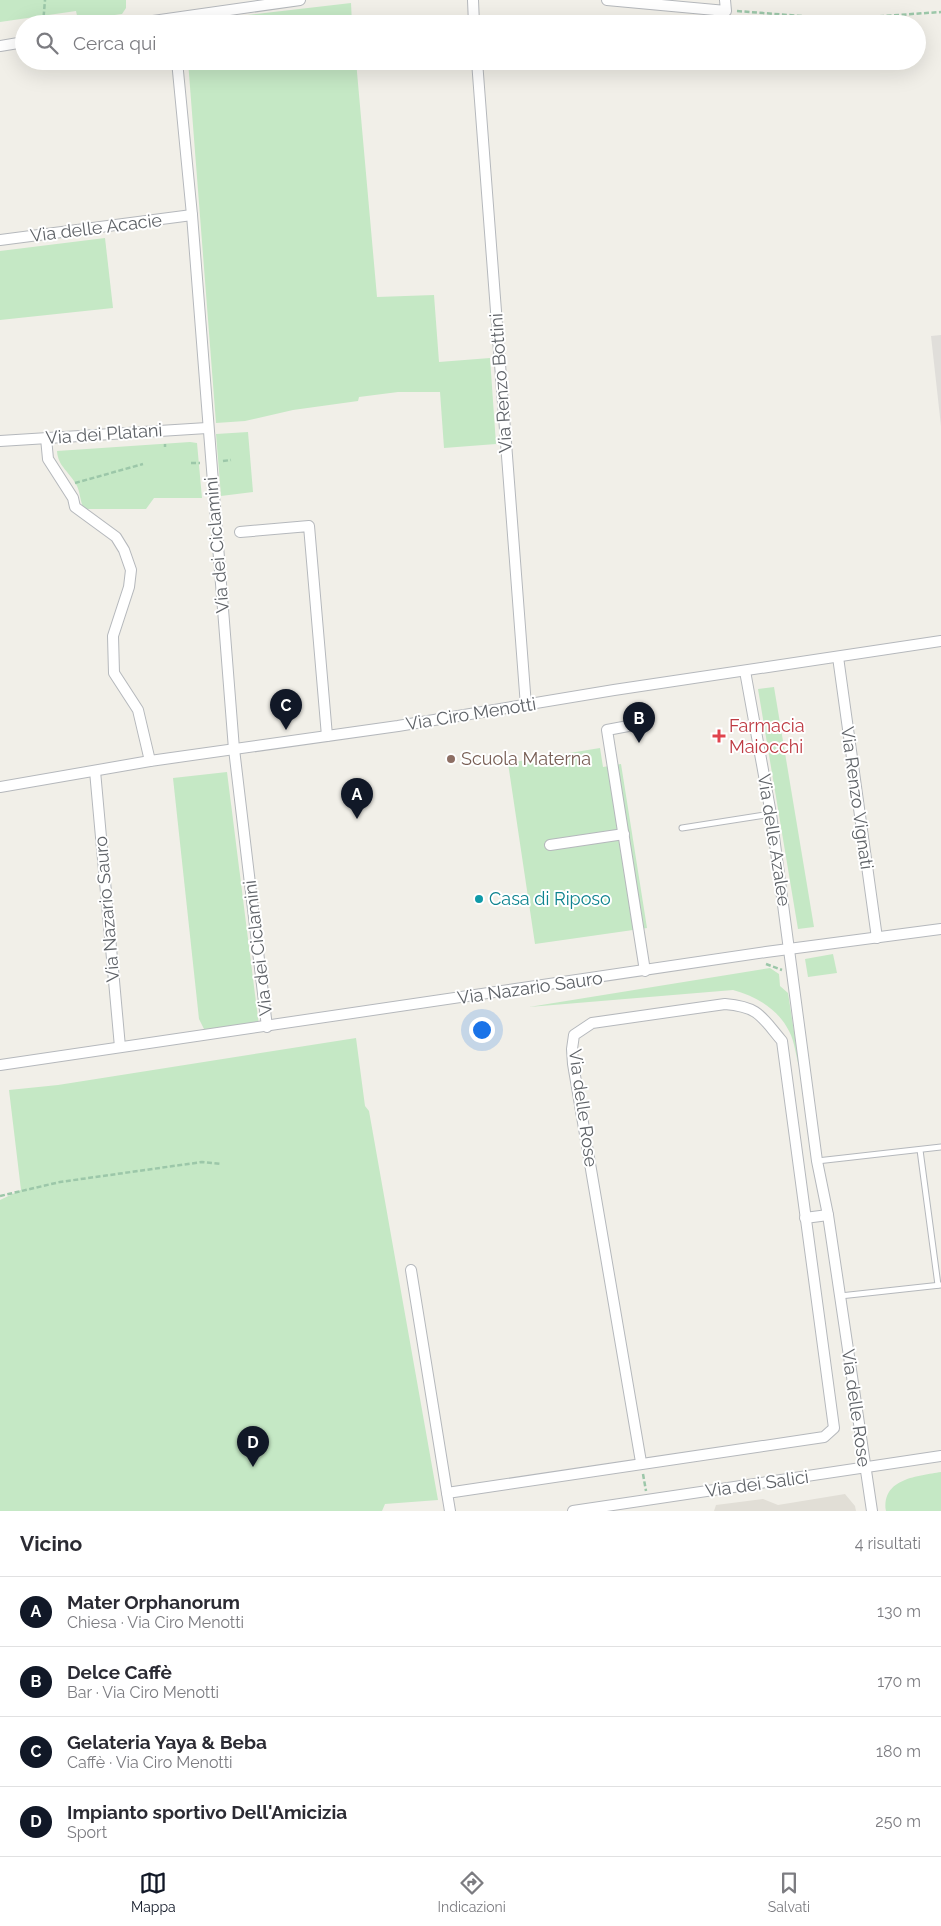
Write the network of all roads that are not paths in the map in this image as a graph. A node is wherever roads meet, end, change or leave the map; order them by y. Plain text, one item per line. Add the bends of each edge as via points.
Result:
1 (300, 0) edge
2 (473, 0) edge
3 (607, 0) edge
4 (726, 5) edge
5 (205, 15) edge
6 (474, 15) edge
7 (15, 44) edge
8 (0, 46) edge
9 (178, 70) edge
10 (478, 70) edge
11 (192, 215) junction
12 (0, 240) edge
13 (207, 428) junction
14 (46, 438) junction
15 (0, 440) edge
16 (240, 532) dead end
17 (941, 641) edge
18 (838, 657) junction
19 (745, 671) junction
20 (526, 706) junction
21 (639, 724) dead end
22 (327, 736) junction
23 (234, 749) junction
24 (150, 761) junction
25 (95, 771) junction
26 (0, 787) edge
27 (771, 814) junction
28 (682, 828) dead end
29 (624, 834) junction
30 (550, 845) dead end
31 (941, 929) edge
32 (876, 938) junction
33 (790, 950) junction
34 (646, 971) junction
35 (267, 1027) junction
36 (120, 1047) junction
37 (0, 1065) edge
38 (941, 1147) edge
39 (920, 1150) junction
40 (817, 1161) junction
41 (828, 1215) junction
42 (805, 1218) junction
43 (411, 1270) dead end
44 (939, 1285) edge
45 (839, 1296) junction
46 (941, 1456) edge
47 (641, 1462) junction
48 (864, 1468) junction
49 (447, 1493) junction
50 (450, 1511) edge
51 (574, 1511) edge
52 (872, 1511) edge

1 - 5 street
2 - 6 street
3 - 4 street
7 - 8 street
9 - 11 street, Via dei Ciclamini
10 - 20 street, Via Renzo Bottini
11 - 12 street, Via delle Acacie
11 - 13 street, Via dei Ciclamini
13 - 14 street, Via dei Platani
13 - 23 street, Via dei Ciclamini
14 - 15 street, Via dei Platani
14 - 24 street via 48,459 73,498 75,507 116,537 132,570 112,636 114,673 138,710
16 - 22 street, Via dei Ciclamini via 309,526
17 - 18 street, Via Ciro Menotti
18 - 19 street, Via Ciro Menotti
18 - 32 street, Via Renzo Vignati
19 - 20 street, Via Ciro Menotti
19 - 27 street, Via delle Azalee
20 - 22 street, Via Ciro Menotti
21 - 29 street via 607,730
22 - 23 street, Via Ciro Menotti
23 - 24 street, Via Ciro Menotti
23 - 35 street, Via dei Ciclamini
24 - 25 street, Via Ciro Menotti
25 - 26 street, Via Ciro Menotti
25 - 36 street, Via Nazario Sauro
27 - 28 lane
27 - 33 street, Via delle Azalee
29 - 30 street
29 - 34 street
31 - 32 street, Via Nazario Sauro
32 - 33 street, Via Nazario Sauro
33 - 34 street, Via Nazario Sauro
33 - 40 street, Via delle Rose
34 - 35 street, Via Nazario Sauro
35 - 36 street, Via Nazario Sauro
36 - 37 street, Via Nazario Sauro
38 - 39 lane
39 - 40 lane
39 - 44 lane
40 - 41 street, Via delle Rose
41 - 42 street
41 - 45 street, Via delle Rose
42 - 47 street, Via delle Rose via 834,1428 824,1437
42 - 47 street, Via delle Rose via 782,1041 758,1011 725,1004 592,1024 574,1035 573,1064
43 - 49 street
44 - 45 lane
45 - 48 street, Via delle Rose
46 - 48 street, Via dei Salici
47 - 49 street, Via delle Rose
48 - 51 street, Via dei Salici
48 - 52 street, Via delle Rose
49 - 50 street

